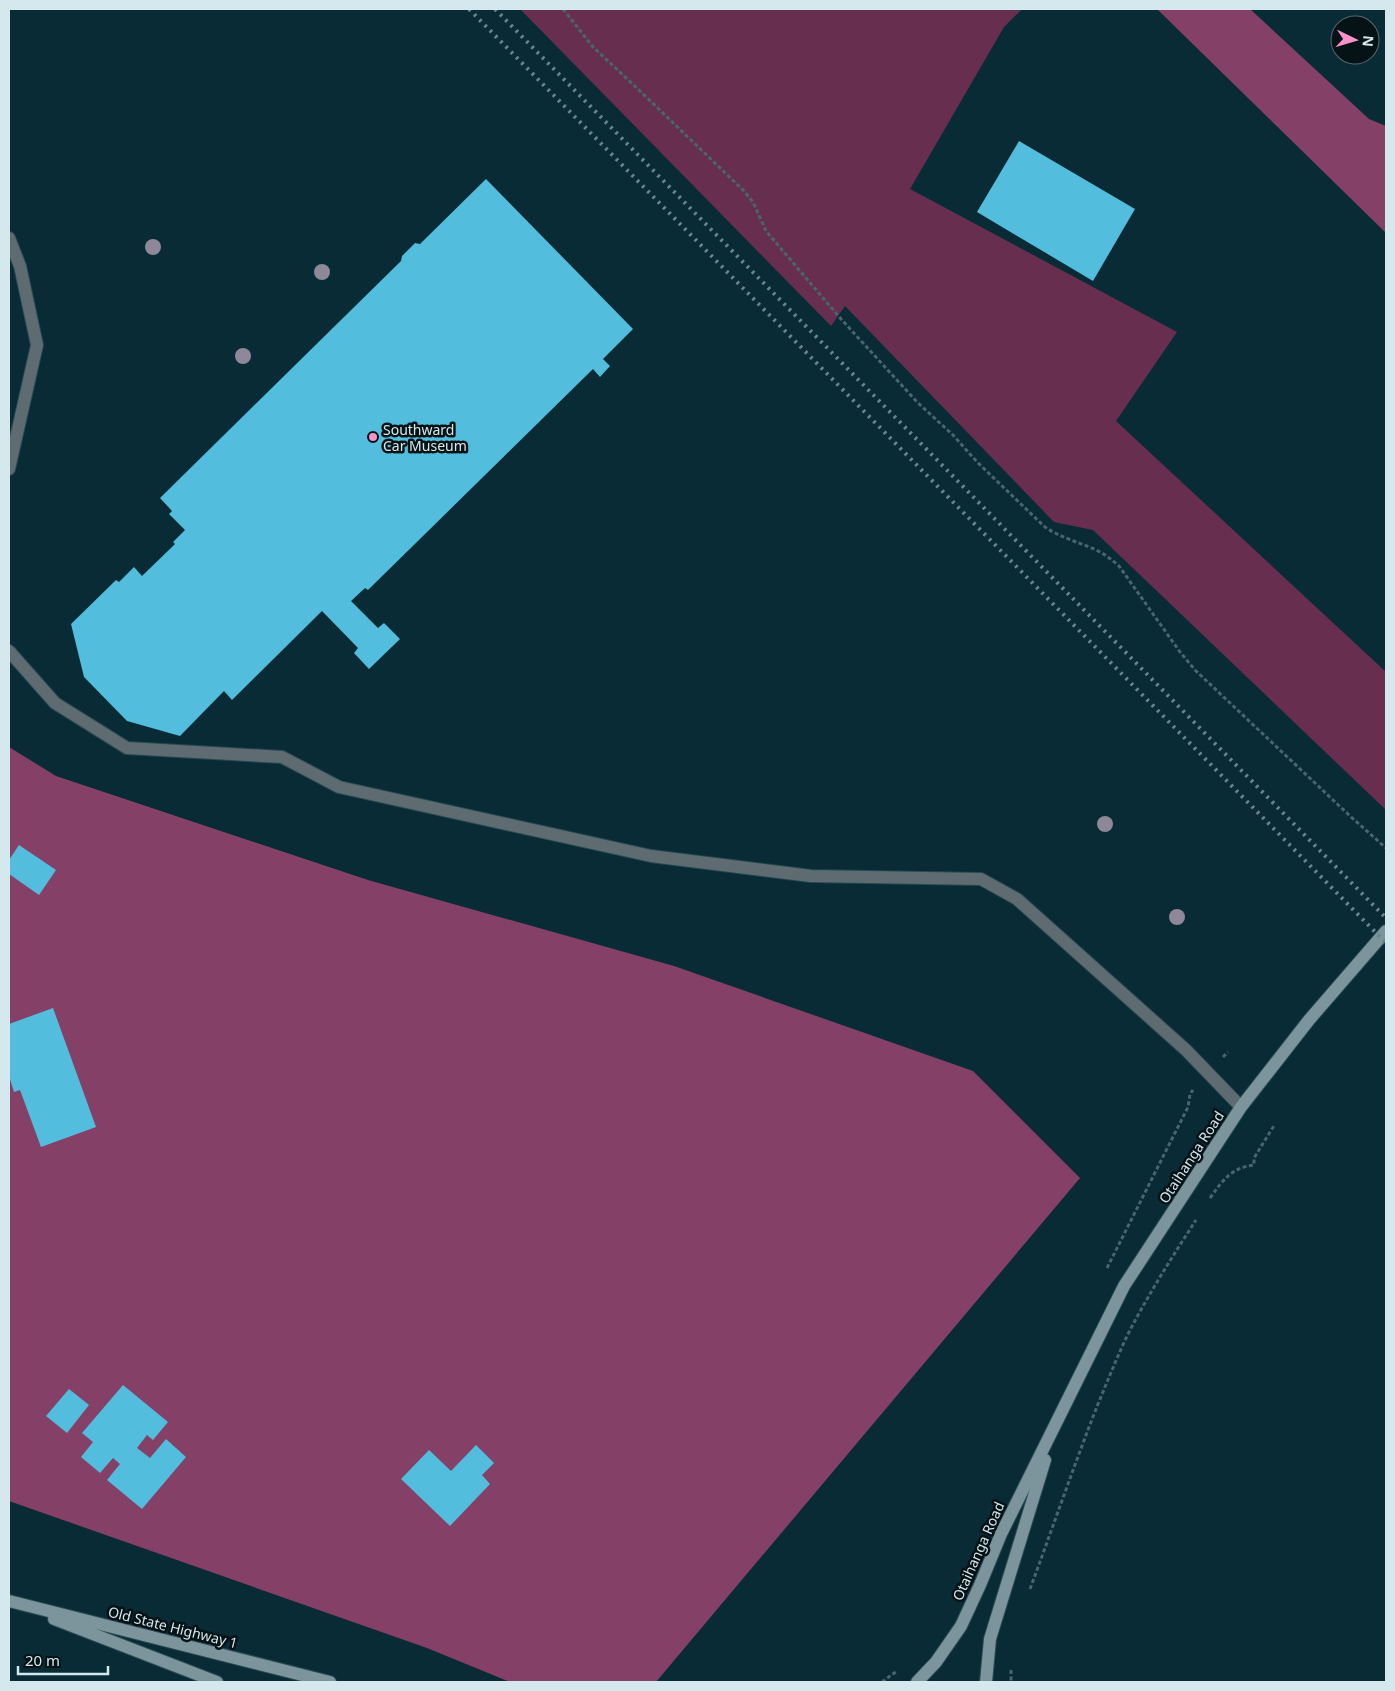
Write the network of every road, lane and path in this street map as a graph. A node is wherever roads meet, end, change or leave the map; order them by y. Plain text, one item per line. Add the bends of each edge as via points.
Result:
1 (563, 9) edge
2 (9, 238) edge
3 (9, 469) edge
4 (9, 651) edge
5 (1386, 848) edge
6 (1386, 931) edge
7 (1241, 1107) junction
8 (1275, 1124) dead end
9 (1208, 1202) dead end
10 (1197, 1218) dead end
11 (1056, 1424) junction
12 (1028, 1595) dead end
13 (9, 1601) edge
14 (1011, 1665) dead end
15 (217, 1682) edge
16 (330, 1682) edge
17 (917, 1682) edge
18 (986, 1682) edge
19 (1011, 1682) edge

1 - 5 path via 592,47 744,191 766,231 840,319 918,403 1045,528 1097,550 1119,566 1195,670
2 - 3 lane via 20,266 37,345
4 - 7 lane via 55,703 127,748 282,757 339,787 651,856 811,876 981,879 1017,899 1186,1050
6 - 7 street, Otaihanga Road via 1309,1020
7 - 11 street, Otaihanga Road via 1124,1286
8 - 9 path via 1254,1158 1254,1164 1232,1172
10 - 12 path via 1144,1304 1114,1366
11 - 17 street, Otaihanga Road via 1000,1534 961,1626 936,1662
11 - 18 street, Otaihanga Road via 990,1640
13 - 15 street, Old State Highway 1
13 - 16 street, Old State Highway 1
14 - 19 path

